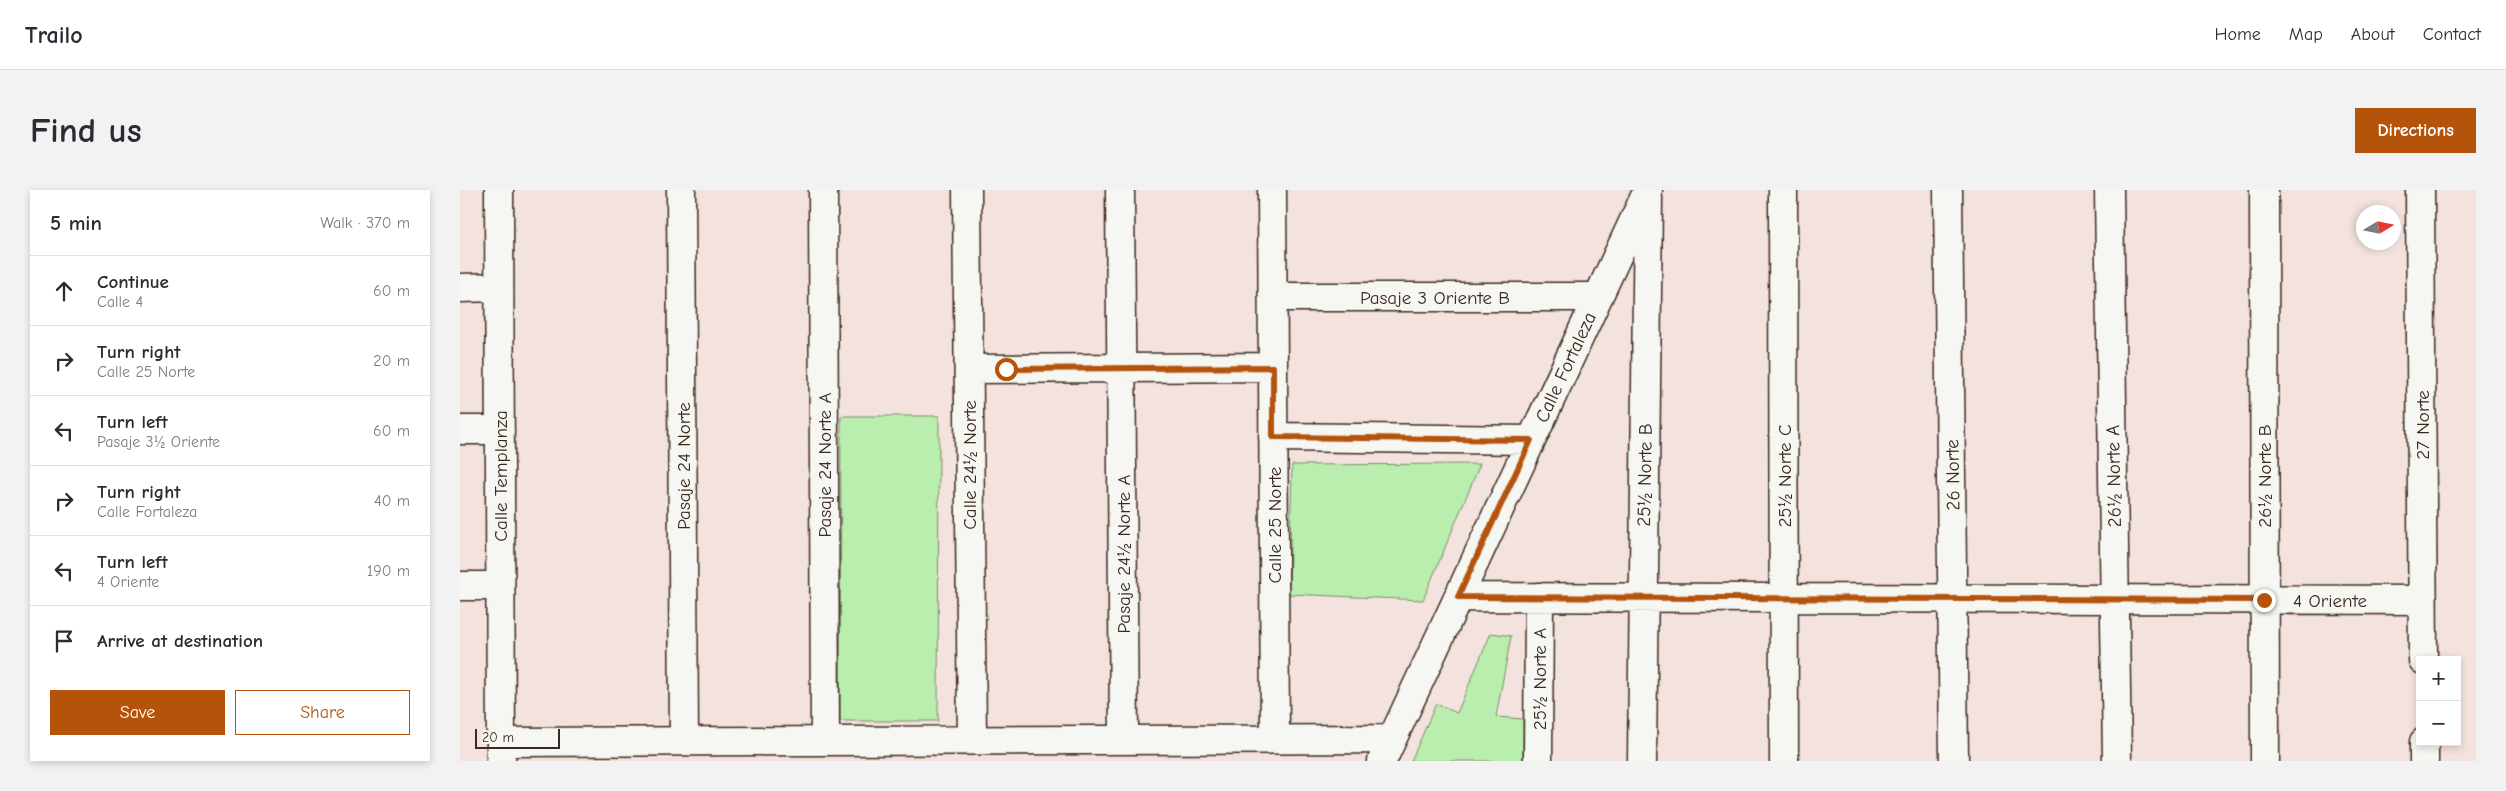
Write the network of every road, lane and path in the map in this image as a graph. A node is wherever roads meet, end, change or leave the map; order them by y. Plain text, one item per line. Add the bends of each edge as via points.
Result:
1 (499, 190) edge
2 (681, 190) edge
3 (822, 190) edge
4 (967, 190) edge
5 (1120, 190) edge
6 (1272, 190) edge
7 (1648, 190) edge
8 (1783, 190) edge
9 (1948, 190) edge
10 (2109, 190) edge
11 (2264, 190) edge
12 (2420, 190) edge
13 (499, 287) junction
14 (460, 288) edge
15 (1272, 297) junction
16 (1598, 297) junction
17 (1273, 367) junction
18 (1121, 368) junction
19 (969, 369) junction
20 (460, 430) edge
21 (500, 430) junction
22 (1273, 437) junction
23 (1531, 440) junction
24 (460, 586) edge
25 (500, 586) junction
26 (1458, 597) junction
27 (1539, 597) junction
28 (1643, 597) junction
29 (1784, 598) junction
30 (1954, 598) junction
31 (2114, 599) junction
32 (2264, 600) junction
33 (2422, 600) junction
34 (2423, 656) edge
35 (1275, 739) junction
36 (972, 740) junction
37 (1124, 740) junction
38 (684, 741) junction
39 (825, 741) junction
40 (2424, 746) edge
41 (1068, 750) edge
42 (1387, 750) edge
43 (501, 752) edge
44 (1538, 761) edge
45 (1642, 761) edge
46 (1784, 761) edge
47 (1954, 761) edge
48 (2118, 761) edge
49 (2265, 761) edge
50 (2424, 761) edge

1 - 13 street, Calle Templanza
2 - 38 street, Pasaje 24 Norte
3 - 39 street, Pasaje 24 Norte A
4 - 19 street, Calle 24½ Norte
5 - 18 street, Pasaje 24½ Norte A
6 - 15 street, Calle 25 Norte
7 - 16 street, Calle Fortaleza
7 - 28 street, 25½ Norte B
8 - 29 street, 25½ Norte C
9 - 30 street, 26 Norte
10 - 31 street, 26½ Norte A
11 - 32 street, 26½ Norte B
12 - 33 street, 27 Norte
13 - 14 street
13 - 21 street, Calle Templanza
15 - 16 street, Pasaje 3 Oriente B
15 - 17 street, Calle 25 Norte
16 - 23 street, Calle Fortaleza
17 - 18 street
17 - 22 street, Calle 25 Norte
18 - 19 street
18 - 37 street, Pasaje 24½ Norte A
19 - 36 street, Calle 24½ Norte
20 - 21 street
21 - 25 street, Calle Templanza
22 - 23 street
22 - 35 street, Calle 25 Norte
23 - 26 street, Calle Fortaleza
24 - 25 street
25 - 43 street, Calle Templanza
26 - 27 street, 4 Oriente
26 - 42 street, Calle Fortaleza
27 - 28 street, 4 Oriente
27 - 44 street, 25½ Norte A
28 - 29 street, 4 Oriente
28 - 45 street, 25½ Norte B
29 - 30 street, 4 Oriente
29 - 46 street, 25½ Norte C
30 - 31 street, 4 Oriente
30 - 47 street, 26 Norte
31 - 32 street, 4 Oriente
31 - 48 street, 26½ Norte A
32 - 33 street, 4 Oriente
32 - 49 street, 26½ Norte B
33 - 34 street, 27 Norte
35 - 37 street
35 - 42 street
36 - 39 street
36 - 41 street
37 - 41 street
38 - 39 street
38 - 43 street
40 - 50 street

